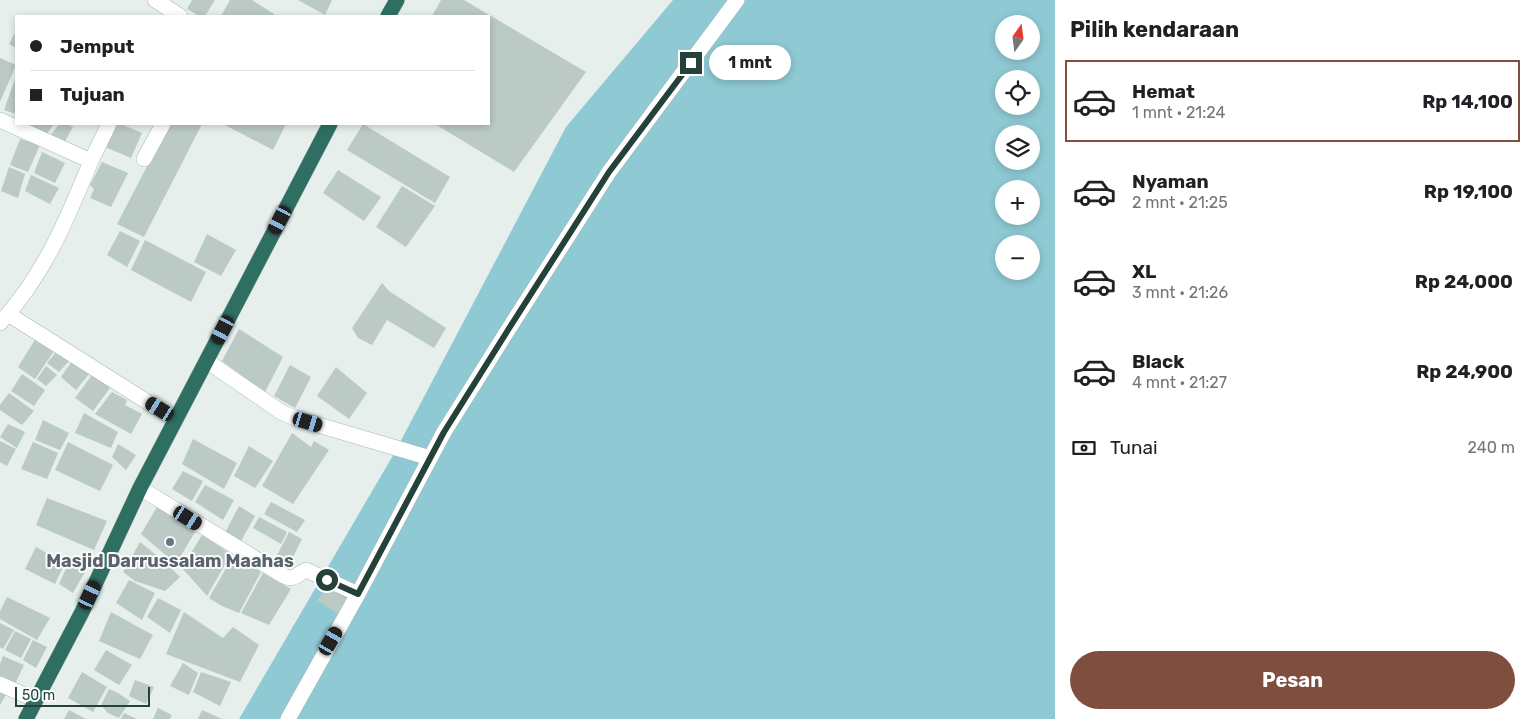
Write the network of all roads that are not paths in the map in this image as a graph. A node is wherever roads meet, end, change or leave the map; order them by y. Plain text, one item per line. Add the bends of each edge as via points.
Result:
1 (397, 0) edge
2 (737, 0) edge
3 (158, 7) edge
4 (178, 15) edge
5 (389, 15) edge
6 (0, 120) edge
7 (109, 125) edge
8 (162, 125) edge
9 (329, 125) edge
10 (144, 159) dead end
11 (91, 161) junction
12 (4, 318) edge
13 (207, 361) junction
14 (176, 420) junction
15 (430, 458) junction
16 (140, 488) junction
17 (358, 594) junction
18 (0, 684) edge
19 (36, 700) junction
20 (26, 719) edge
21 (288, 719) edge

1 - 5 highway
2 - 15 street via 609,172
3 - 4 street
6 - 11 street
7 - 11 street
8 - 10 street
9 - 13 highway
11 - 12 street via 61,234
12 - 14 street
13 - 14 highway
13 - 15 street via 281,412
14 - 16 highway
15 - 17 street
16 - 17 street via 284,576 294,578 306,570
16 - 19 highway via 82,612
17 - 21 street
18 - 19 street
19 - 20 highway

